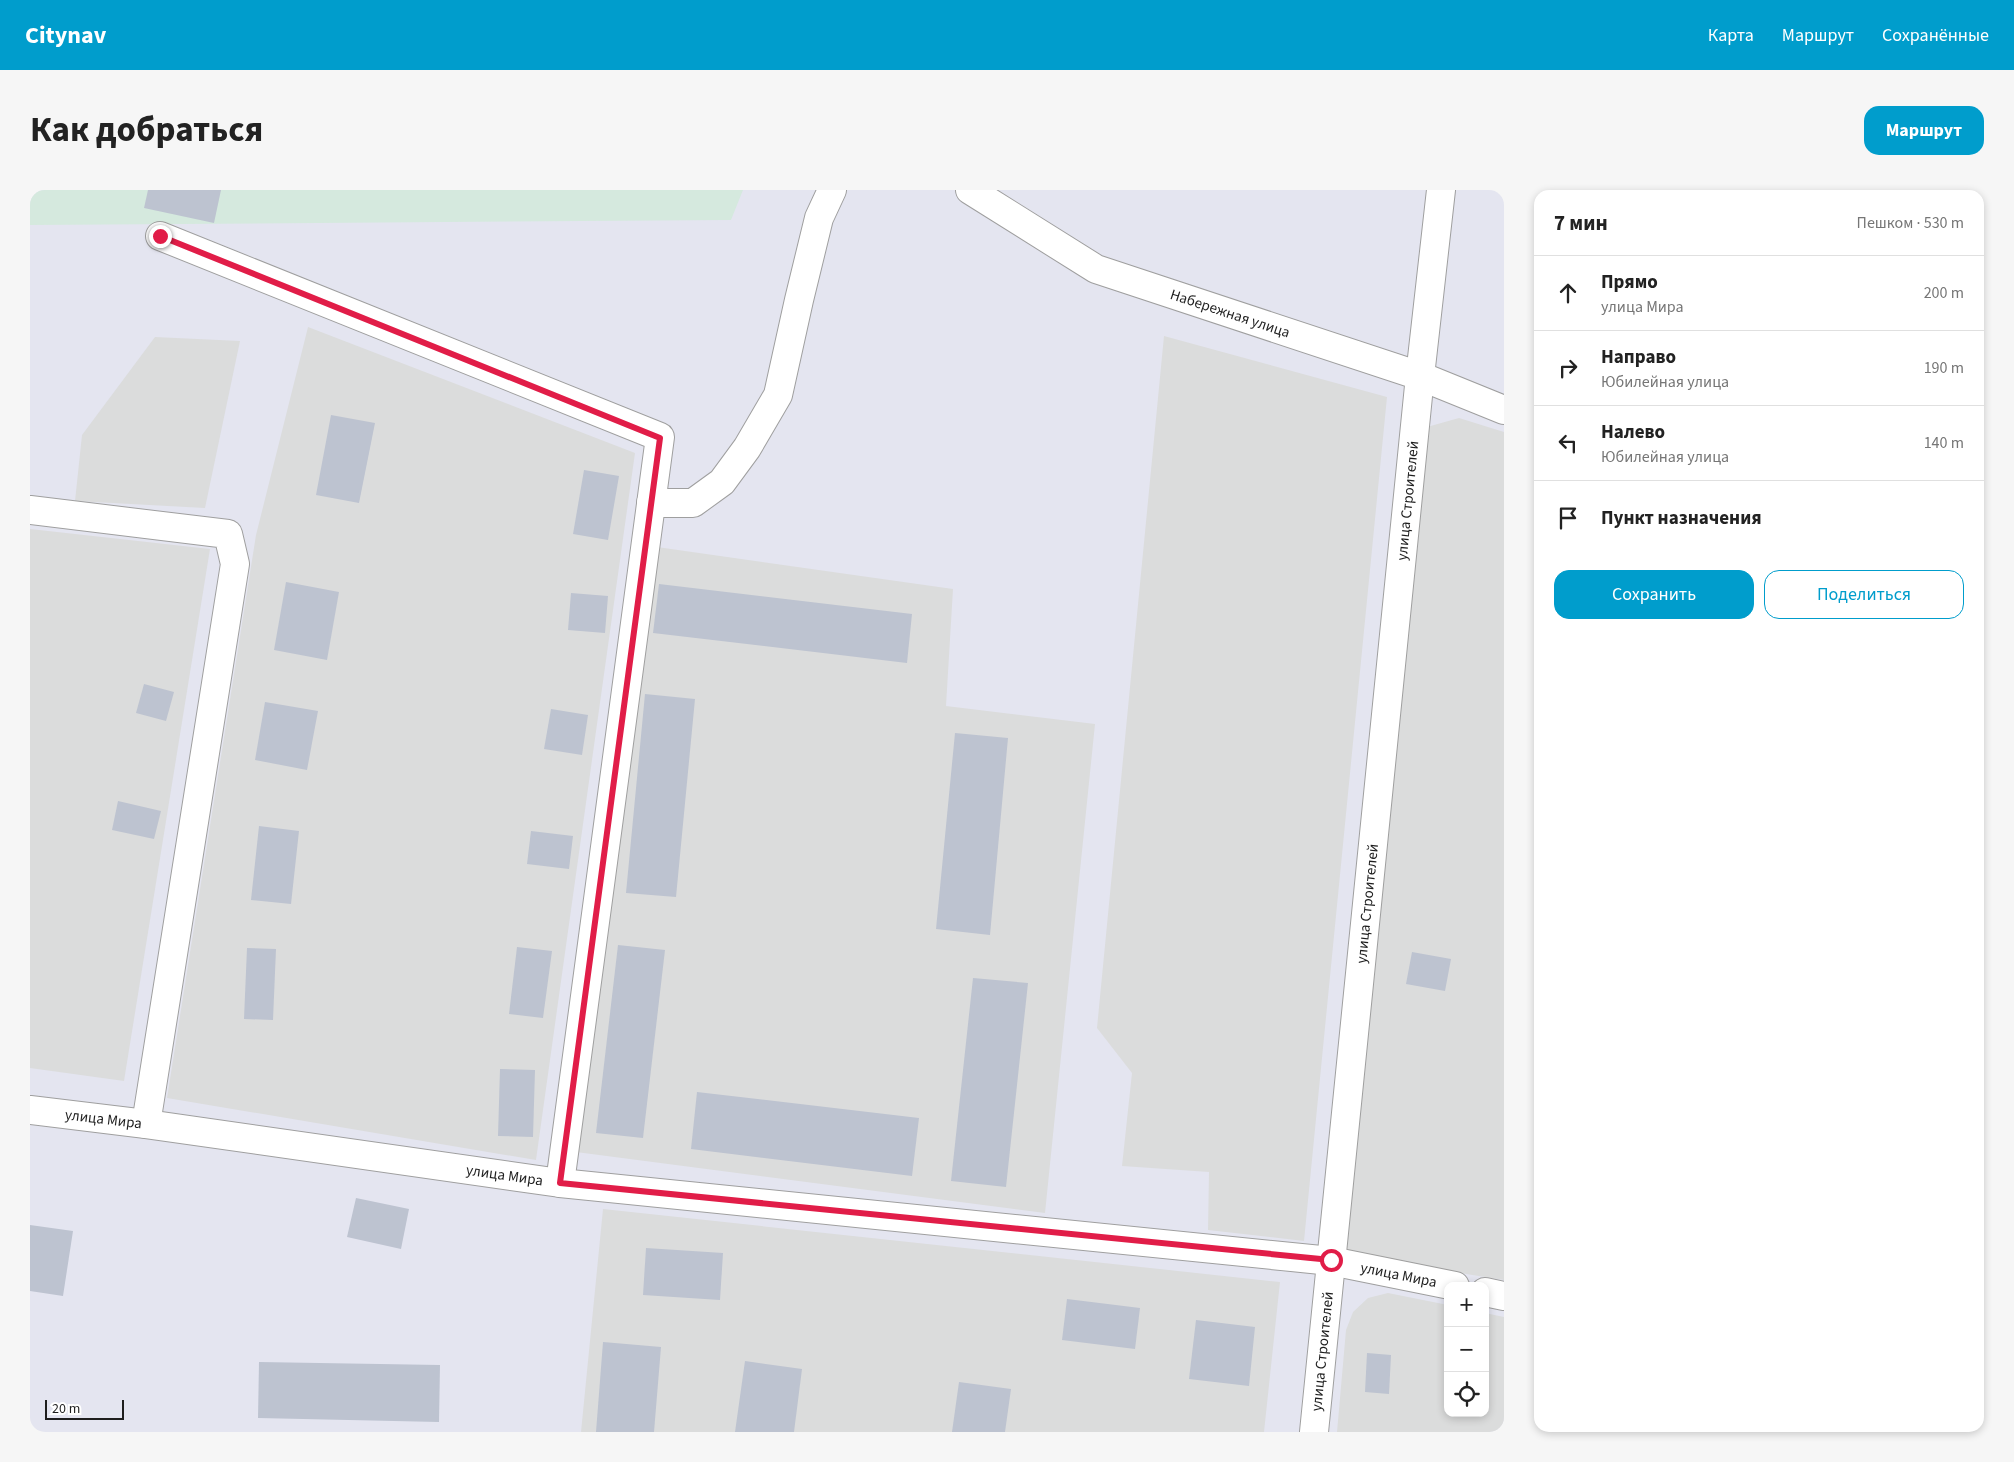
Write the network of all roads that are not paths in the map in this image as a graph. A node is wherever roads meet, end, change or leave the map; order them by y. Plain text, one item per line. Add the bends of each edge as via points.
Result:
1 (832, 190) edge
2 (970, 190) edge
3 (1441, 190) edge
4 (160, 236) dead end
5 (1420, 376) junction
6 (1504, 410) edge
7 (651, 503) junction
8 (30, 510) edge
9 (30, 1110) edge
10 (146, 1124) junction
11 (560, 1183) junction
12 (1331, 1260) junction
13 (1444, 1284) edge
14 (1489, 1293) edge
15 (1504, 1296) edge
16 (1314, 1432) edge

1 - 7 street via 817,228 778,394 747,448 722,482 693,503
2 - 5 street, Набережная улица via 1096,269
3 - 5 street, улица Строителей
4 - 7 street via 660,438
5 - 6 street, Набережная улица
5 - 12 street, улица Строителей
7 - 11 street
8 - 10 street via 228,534 235,564
9 - 10 street, улица Мира
10 - 11 street, улица Мира
11 - 12 street, улица Мира
12 - 13 street, улица Мира
12 - 16 street, улица Строителей
14 - 15 street

